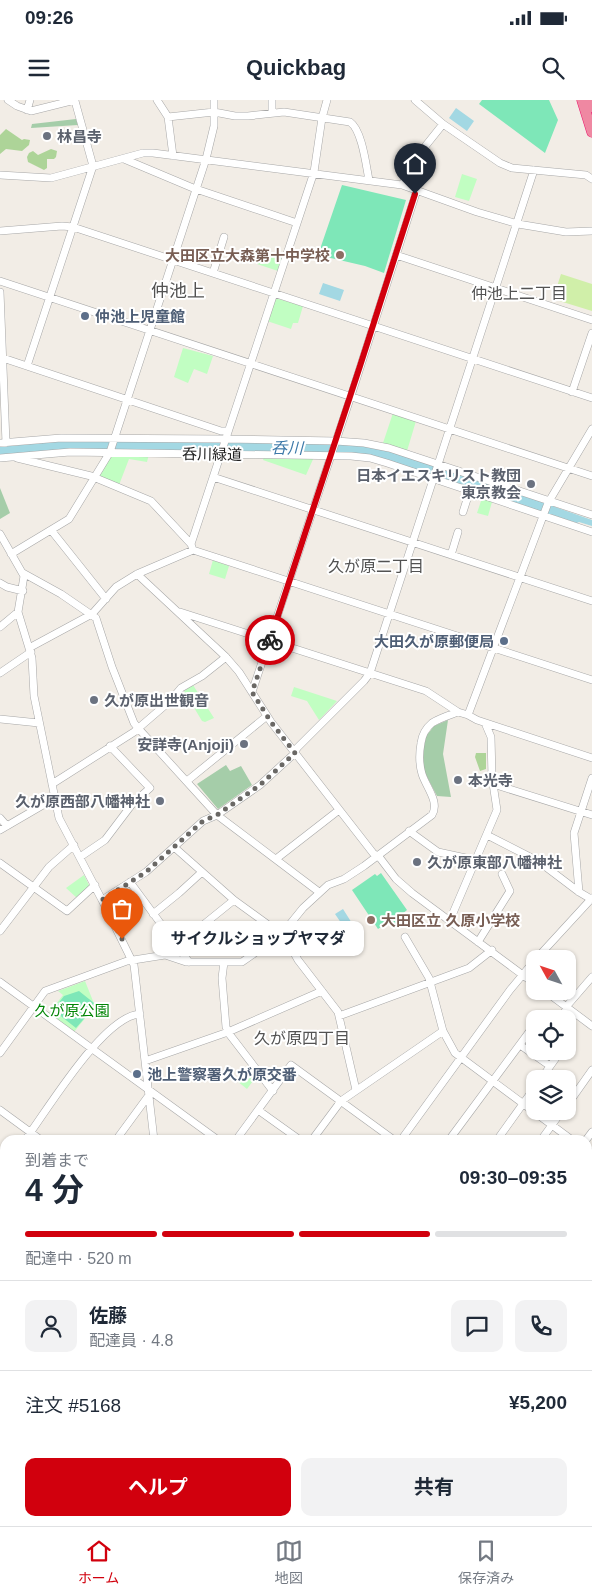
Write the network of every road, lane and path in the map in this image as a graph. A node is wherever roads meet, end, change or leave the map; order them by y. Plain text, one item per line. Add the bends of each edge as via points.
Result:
1 (8, 100) edge
2 (30, 100) edge
3 (75, 100) edge
4 (157, 100) edge
5 (214, 100) edge
6 (272, 100) edge
7 (327, 100) edge
8 (582, 100) edge
9 (590, 100) edge
10 (419, 101) edge
11 (592, 107) edge
12 (27, 110) junction
13 (214, 112) junction
14 (272, 113) junction
15 (168, 117) junction
16 (322, 118) junction
17 (443, 124) junction
18 (592, 132) edge
19 (173, 156) junction
20 (124, 159) junction
21 (206, 159) junction
22 (93, 166) junction
23 (534, 170) junction
24 (314, 172) junction
25 (0, 175) edge
26 (592, 179) edge
27 (369, 180) junction
28 (402, 185) junction
29 (196, 190) junction
30 (417, 190) junction
31 (297, 223) junction
32 (518, 224) junction
33 (73, 227) junction
34 (0, 231) edge
35 (592, 231) edge
36 (224, 237) dead end
37 (396, 255) junction
38 (173, 260) junction
39 (213, 273) junction
40 (0, 281) edge
41 (496, 288) junction
42 (0, 292) edge
43 (273, 293) junction
44 (50, 297) junction
45 (592, 320) edge
46 (373, 326) junction
47 (150, 331) junction
48 (592, 333) edge
49 (1, 358) edge
50 (472, 361) junction
51 (250, 364) junction
52 (27, 366) junction
53 (572, 392) junction
54 (350, 396) junction
55 (592, 398) edge
56 (127, 399) junction
57 (2, 404) edge
58 (450, 429) junction
59 (592, 429) edge
60 (226, 437) junction
61 (115, 439) junction
62 (335, 442) junction
63 (3, 443) edge
64 (110, 452) junction
65 (221, 453) junction
66 (331, 455) junction
67 (12, 457) junction
68 (0, 458) edge
69 (438, 465) junction
70 (568, 468) junction
71 (592, 476) edge
72 (95, 477) junction
73 (213, 477) junction
74 (434, 478) junction
75 (470, 490) junction
76 (548, 502) junction
77 (312, 509) junction
78 (463, 512) dead end
79 (544, 514) junction
80 (592, 515) edge
81 (51, 530) junction
82 (458, 532) dead end
83 (592, 532) edge
84 (0, 534) edge
85 (413, 543) junction
86 (192, 547) junction
87 (11, 554) junction
88 (451, 555) junction
89 (23, 573) junction
90 (137, 574) junction
91 (520, 578) junction
92 (289, 580) junction
93 (0, 583) edge
94 (23, 591) junction
95 (106, 599) junction
96 (592, 602) edge
97 (177, 611) junction
98 (18, 612) junction
99 (389, 613) junction
100 (92, 614) junction
101 (0, 627) edge
102 (270, 640) junction
103 (493, 647) junction
104 (30, 650) junction
105 (226, 657) junction
106 (0, 673) edge
107 (370, 673) junction
108 (592, 680) edge
109 (252, 692) junction
110 (458, 712) junction
111 (468, 715) junction
112 (267, 716) junction
113 (0, 719) edge
114 (39, 723) junction
115 (485, 723) junction
116 (138, 728) junction
117 (110, 746) junction
118 (295, 753) junction
119 (592, 758) edge
120 (592, 778) edge
121 (186, 781) junction
122 (52, 784) junction
123 (493, 784) junction
124 (55, 798) junction
125 (339, 810) junction
126 (581, 812) junction
127 (217, 815) junction
128 (592, 815) edge
129 (0, 818) edge
130 (7, 826) junction
131 (0, 830) edge
132 (409, 832) junction
133 (487, 835) junction
134 (74, 845) junction
135 (174, 847) junction
136 (377, 856) junction
137 (80, 857) junction
138 (276, 859) junction
139 (475, 860) junction
140 (0, 863) edge
141 (202, 872) junction
142 (502, 874) dead end
143 (130, 882) junction
144 (95, 885) junction
145 (33, 886) junction
146 (319, 892) junction
147 (579, 892) junction
148 (102, 900) junction
149 (234, 900) junction
150 (591, 902) edge
151 (153, 914) junction
152 (450, 920) junction
153 (0, 931) edge
154 (282, 934) junction
155 (405, 937) dead end
156 (478, 942) junction
157 (177, 946) junction
158 (492, 950) junction
159 (544, 950) edge
160 (133, 961) junction
161 (189, 962) junction
162 (224, 962) junction
163 (526, 969) edge
164 (522, 974) junction
165 (526, 977) edge
166 (592, 977) edge
167 (0, 982) edge
168 (430, 982) junction
169 (322, 991) junction
170 (557, 1000) edge
171 (34, 1006) junction
172 (566, 1007) junction
173 (566, 1010) edge
174 (140, 1014) junction
175 (340, 1016) junction
176 (592, 1026) edge
177 (443, 1031) junction
178 (228, 1032) junction
179 (526, 1037) edge
180 (520, 1045) junction
181 (91, 1048) junction
182 (0, 1053) edge
183 (461, 1058) junction
184 (553, 1060) edge
185 (145, 1061) junction
186 (550, 1066) junction
187 (547, 1070) edge
188 (592, 1070) edge
189 (492, 1081) junction
190 (356, 1090) junction
191 (272, 1091) junction
192 (149, 1092) junction
193 (576, 1093) edge
194 (526, 1100) edge
195 (341, 1101) junction
196 (523, 1104) junction
197 (0, 1110) edge
198 (258, 1110) junction
199 (556, 1120) edge
200 (552, 1125) junction
201 (31, 1133) junction
202 (34, 1135) edge
203 (119, 1135) edge
204 (153, 1135) edge
205 (211, 1135) edge
206 (240, 1135) edge
207 (293, 1135) edge
208 (316, 1135) edge
209 (387, 1135) edge
210 (405, 1135) edge
211 (454, 1135) edge
212 (501, 1135) edge
213 (545, 1135) edge
214 (565, 1135) edge

1 - 12 street
2 - 12 street
3 - 12 street via 35,111
3 - 22 street
4 - 15 street
5 - 13 street
6 - 14 street
7 - 16 street
8 - 18 highway
9 - 11 highway
10 - 17 street
13 - 14 street via 235,116
13 - 15 street
13 - 21 street
14 - 16 street
15 - 19 street
16 - 24 street
16 - 27 street via 353,124 361,142
17 - 23 street via 500,163
17 - 28 street via 419,154
19 - 20 street via 143,152
19 - 21 street
20 - 22 street
20 - 29 street
21 - 24 street
21 - 29 street
22 - 25 street via 51,178
22 - 33 street
23 - 26 street via 586,175
23 - 32 street
24 - 27 street
24 - 31 street
27 - 28 street
28 - 30 street
29 - 31 street
29 - 38 street
30 - 32 street
30 - 37 street
31 - 43 street
32 - 35 street via 566,232
32 - 41 street
33 - 34 street
33 - 38 street
33 - 44 street
36 - 39 street
37 - 41 street
37 - 46 street
38 - 39 street
38 - 47 street
39 - 43 street
40 - 44 street
41 - 45 street
41 - 50 street
42 - 49 street
43 - 46 street
43 - 51 street
44 - 47 street
44 - 52 street
46 - 50 street
46 - 54 street
47 - 51 street
47 - 56 street
48 - 53 street
49 - 52 street
49 - 57 street
50 - 53 street
50 - 58 street
51 - 54 street
51 - 60 street
52 - 56 street
53 - 55 street
54 - 58 street
54 - 62 street
56 - 60 street via 221,431
56 - 61 street
57 - 63 street
58 - 69 street
58 - 70 street
59 - 70 street
60 - 61 street
60 - 62 street
60 - 65 street
61 - 63 street via 61,438
61 - 64 street
62 - 66 street
62 - 69 street via 389,448
64 - 65 street, 呑川緑道
64 - 67 street, 呑川緑道
64 - 72 street
65 - 66 street, 呑川緑道
65 - 73 street
66 - 74 street, 呑川緑道 via 370,458
66 - 77 street
67 - 68 street, 呑川緑道
67 - 72 street
69 - 74 street
69 - 76 street
70 - 71 street
70 - 76 street
72 - 81 street via 69,519
72 - 86 street via 151,501
73 - 77 street
73 - 86 street
74 - 75 street, 呑川緑道
74 - 85 street
75 - 78 street
75 - 79 street, 呑川緑道
76 - 79 street
76 - 80 street
77 - 85 street
77 - 92 street
79 - 83 street, 呑川緑道
79 - 91 street
81 - 87 street
81 - 95 street
82 - 88 street
84 - 87 street
85 - 88 street
85 - 99 street
86 - 90 street
86 - 92 street
87 - 89 street
88 - 91 street
89 - 94 street
89 - 100 street
90 - 95 street via 116,587
90 - 97 street
91 - 96 street
91 - 103 street
92 - 99 street
92 - 102 street
93 - 94 street
94 - 98 street
95 - 100 street
97 - 102 street
97 - 105 street
98 - 101 street
98 - 104 street
99 - 103 street
99 - 107 street
100 - 104 street
100 - 116 street
102 - 107 street
102 - 109 street
103 - 108 street
103 - 111 street
104 - 106 street
104 - 114 street
105 - 109 street
105 - 116 street via 181,688
107 - 110 street via 426,692
107 - 118 street
109 - 112 street
110 - 111 street
110 - 132 street via 432,724 424,733 418,756 435,810
111 - 115 street
112 - 118 street
112 - 121 street
113 - 114 street
114 - 122 street
115 - 119 street
115 - 123 street via 492,737
116 - 117 street
116 - 121 street
117 - 122 street
117 - 137 street via 150,788 133,803 105,840
118 - 125 street
118 - 127 street via 260,785
120 - 126 street
121 - 127 street
122 - 124 street
123 - 126 street
123 - 133 street via 497,810
124 - 130 street
124 - 134 street via 59,818
125 - 136 street
125 - 138 street
126 - 128 street
126 - 147 street via 574,833
127 - 135 street via 203,821
127 - 138 street
129 - 130 street
130 - 131 street
132 - 136 street
132 - 139 street via 438,852
133 - 139 street
133 - 147 street via 538,861
134 - 137 street
134 - 145 street
135 - 141 street
135 - 143 street
136 - 146 street
136 - 152 street via 396,879
137 - 144 street
138 - 146 street
139 - 152 street
140 - 145 street
141 - 149 street
141 - 151 street
142 - 156 street via 510,890
143 - 148 street
143 - 151 street
144 - 145 street via 67,911
144 - 148 street
145 - 153 street
146 - 154 street
147 - 150 street
148 - 160 street
149 - 154 street
149 - 157 street
150 - 159 street
151 - 157 street
152 - 156 street
154 - 162 street via 242,962
154 - 169 street
155 - 168 street
156 - 158 street
157 - 161 street
158 - 164 street
158 - 168 street via 469,968
160 - 161 street via 164,955
160 - 171 street via 45,991
160 - 174 street
161 - 162 street
162 - 178 street via 222,978
163 - 164 street
164 - 165 street
164 - 183 street
166 - 172 street
167 - 171 street
168 - 175 street
168 - 177 street
169 - 175 street
169 - 178 street
170 - 172 street
171 - 181 street
171 - 182 street
172 - 173 street
172 - 176 street
174 - 181 street via 122,1019
174 - 185 street
175 - 190 street
177 - 183 street
177 - 190 street
178 - 185 street
178 - 191 street
179 - 180 street
180 - 186 street
180 - 189 street
181 - 192 street
181 - 201 street
183 - 189 street
183 - 210 street
184 - 186 street
185 - 192 street
186 - 187 street
188 - 193 street
189 - 196 street
189 - 211 street
190 - 195 street
191 - 195 street via 293,1065
191 - 198 street
192 - 203 street
192 - 204 street
192 - 205 street
194 - 196 street
195 - 208 street
195 - 209 street
196 - 200 street
196 - 212 street
197 - 201 street
198 - 206 street
198 - 207 street
199 - 200 street
200 - 213 street
200 - 214 street
201 - 202 street

